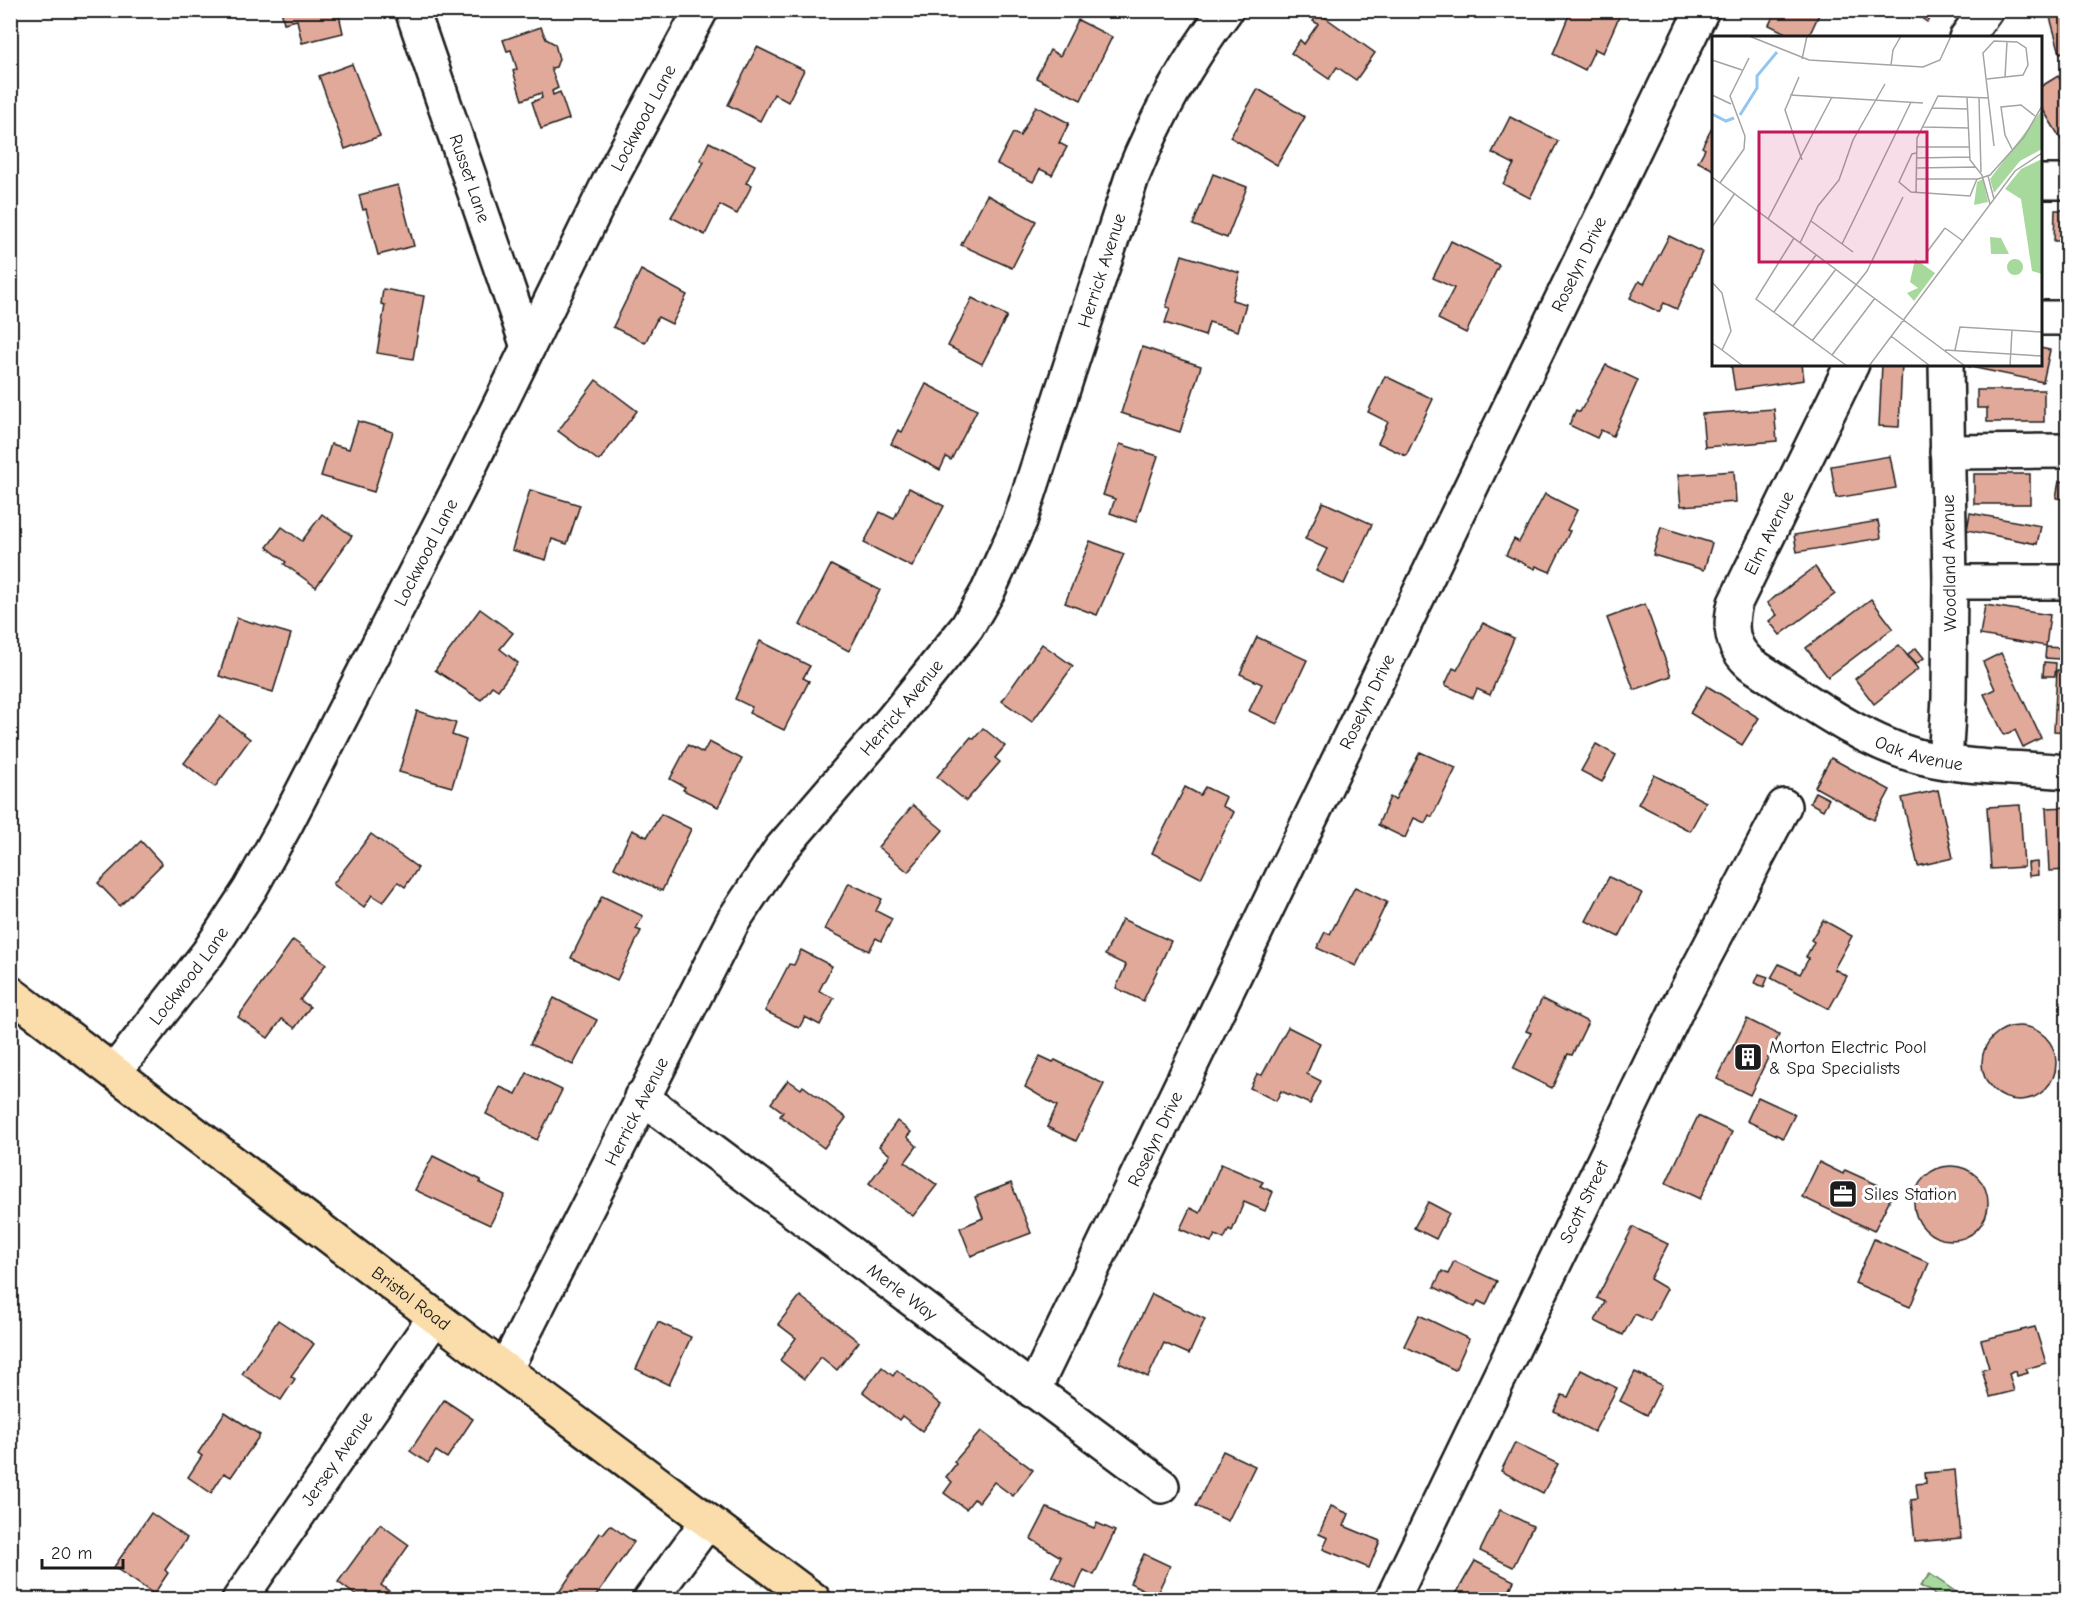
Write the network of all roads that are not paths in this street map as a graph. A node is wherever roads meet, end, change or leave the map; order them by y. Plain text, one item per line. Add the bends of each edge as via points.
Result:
1 (412, 10) edge
2 (701, 10) edge
3 (1226, 10) edge
4 (1702, 10) edge
5 (1986, 10) edge
6 (1967, 36) edge
7 (2042, 182) edge
8 (2067, 182) edge
9 (2042, 318) edge
10 (2067, 318) edge
11 (528, 347) junction
12 (1851, 366) edge
13 (1946, 366) edge
14 (2067, 451) edge
15 (1947, 452) junction
16 (1950, 582) junction
17 (2067, 582) edge
18 (1786, 687) joint
19 (1945, 762) junction
20 (2067, 772) edge
21 (1784, 806) dead end
22 (10, 993) edge
23 (114, 1072) junction
24 (641, 1097) junction
25 (435, 1317) junction
26 (505, 1370) junction
27 (1033, 1391) junction
28 (1162, 1486) dead end
29 (708, 1521) junction
30 (239, 1599) edge
31 (650, 1599) edge
32 (814, 1599) edge
33 (1392, 1599) edge

1 - 11 street, Russet Lane
2 - 11 street, Lockwood Lane via 609,182
3 - 24 street, Herrick Avenue via 1184,69 1147,140 1020,521 988,591 967,627 756,884
4 - 27 street, Roselyn Drive
5 - 6 street
7 - 8 street
9 - 10 street
11 - 23 street, Lockwood Lane via 288,822 250,889 208,953
12 - 18 street, Elm Avenue via 1732,616 1733,641 1742,656
13 - 15 street, Woodland Avenue
14 - 15 street
15 - 16 street, Woodland Avenue
16 - 17 street
16 - 19 street, Woodland Avenue
18 - 19 street, Oak Avenue via 1880,743
19 - 20 street, Oak Avenue
21 - 33 street, Scott Street via 1668,1026
22 - 23 main road, Bristol Road
23 - 25 main road, Bristol Road
24 - 26 street, Herrick Avenue
24 - 27 street, Merle Way
25 - 26 main road, Bristol Road
25 - 30 street, Jersey Avenue
26 - 29 main road, Bristol Road
27 - 28 street, Merle Way
29 - 31 street
29 - 32 main road, Bristol Road

